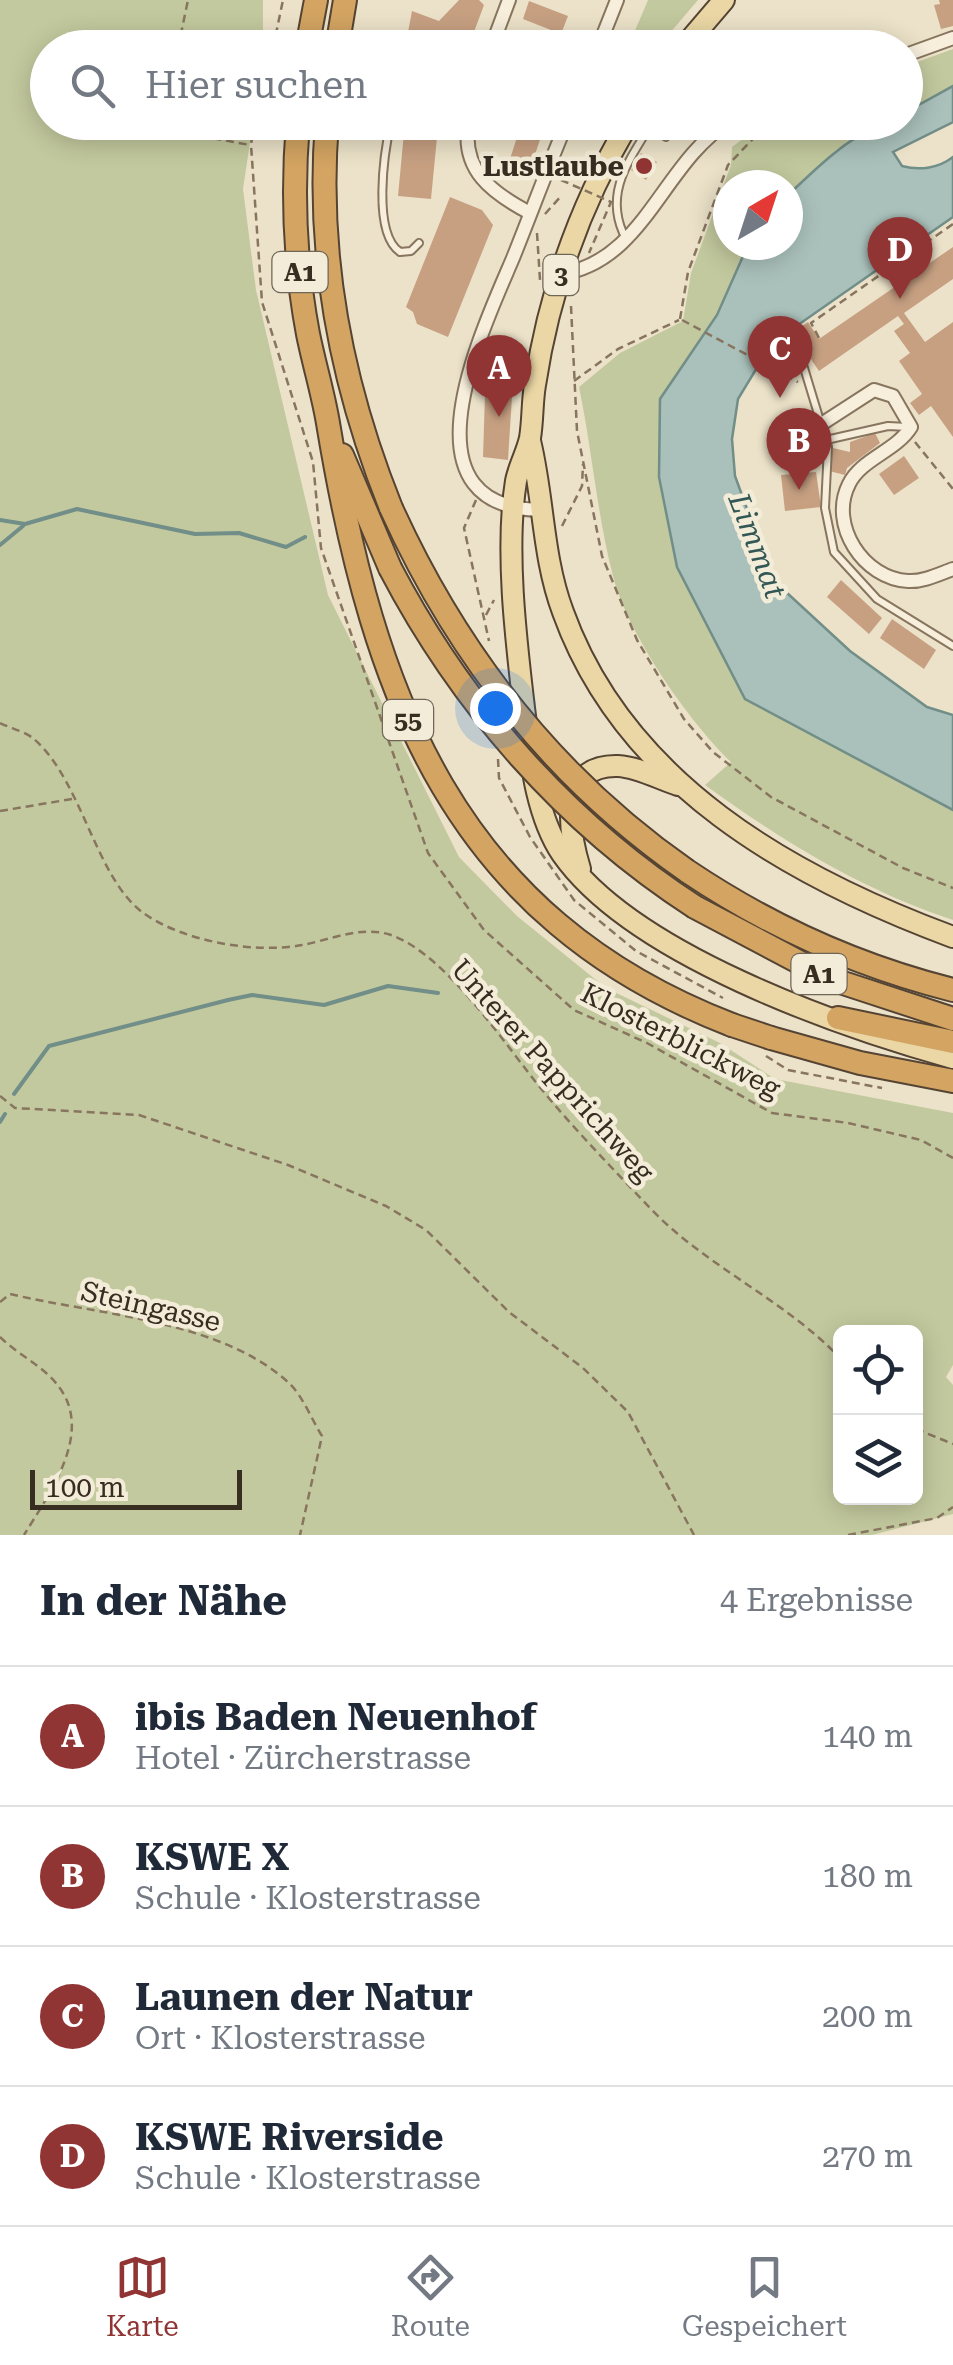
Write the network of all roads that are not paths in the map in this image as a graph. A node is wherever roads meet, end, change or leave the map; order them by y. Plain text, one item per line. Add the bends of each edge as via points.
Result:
1 (316, 0) edge
2 (345, 0) edge
3 (509, 0) edge
4 (617, 0) edge
5 (724, 0) edge
6 (310, 30) edge
7 (339, 30) edge
8 (498, 30) edge
9 (605, 30) edge
10 (698, 30) edge
11 (953, 38) edge
12 (923, 49) edge
13 (298, 140) edge
14 (327, 140) edge
15 (389, 140) edge
16 (468, 140) edge
17 (561, 140) edge
18 (621, 140) edge
19 (642, 140) edge
20 (709, 140) edge
21 (532, 220) junction
22 (626, 239) junction
23 (419, 243) dead end
24 (561, 274) junction
25 (801, 358) dead end
26 (328, 419) junction
27 (822, 423) junction
28 (909, 430) junction
29 (530, 439) junction
30 (826, 440) junction
31 (515, 510) junction
32 (541, 510) junction
33 (953, 570) edge
34 (953, 646) edge
35 (684, 788) junction
36 (582, 877) junction
37 (953, 936) edge
38 (876, 968) junction
39 (953, 974) edge
40 (953, 990) edge
41 (838, 1018) junction
42 (953, 1019) edge
43 (953, 1042) edge
44 (953, 1058) edge
45 (953, 1081) edge

1 - 6 highway
2 - 7 highway
3 - 8 street
4 - 9 street
5 - 10 main road
11 - 12 street
13 - 26 highway, A1 via 302,292
14 - 38 highway, A1, bridge via 324,215 352,399 391,508 444,611 508,704 586,788 687,871 771,922
15 - 23 lane via 389,241 400,252
16 - 21 street via 477,174
17 - 21 street
18 - 24 main road, 3
19 - 22 lane via 619,180 617,212
20 - 22 street
21 - 31 street via 471,357 459,406 462,451 478,485 497,505
22 - 24 street via 595,266
24 - 29 main road, 3 via 535,384
25 - 27 lane
26 - 42 highway, A1, bridge via 390,568 442,658 514,751 596,833 695,907 831,979
26 - 45 highway, 55, bridge via 337,487 368,607 408,720 465,824 515,886 584,946 652,989 732,1025 860,1063
27 - 28 street via 874,390 893,396
27 - 30 lane
28 - 30 lane via 888,426
28 - 33 street via 853,476 842,503 847,532 872,568 893,579 923,580
29 - 31 main road, 3 via 516,481
29 - 32 main road, 3
30 - 34 lane via 824,508 834,552 877,599
31 - 32 street
31 - 36 main road, 3 via 516,613 530,748 550,827
32 - 35 main road, 3 via 555,588 588,668 624,724
35 - 36 main road via 617,766 583,781 568,815
35 - 37 main road, 3 via 801,869
36 - 41 main road, 3 via 662,942
38 - 39 highway
38 - 40 highway, A1
41 - 43 highway
41 - 44 main road, 3

